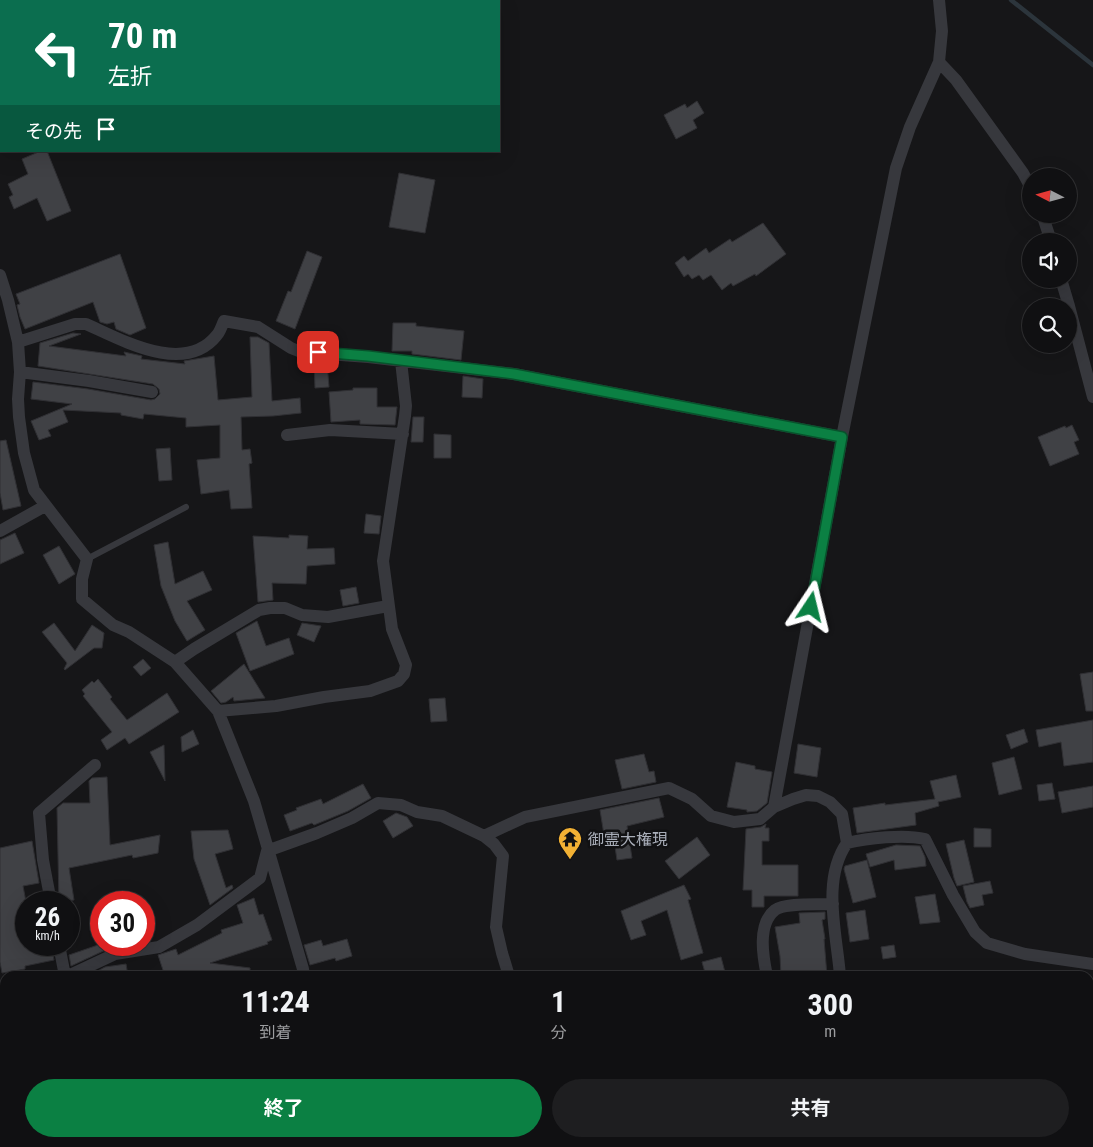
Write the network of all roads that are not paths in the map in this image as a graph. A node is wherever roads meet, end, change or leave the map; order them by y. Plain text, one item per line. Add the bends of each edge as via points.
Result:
1 (939, 0) edge
2 (939, 62) junction
3 (1022, 173) edge
4 (0, 276) edge
5 (1077, 336) edge
6 (18, 342) junction
7 (401, 361) junction
8 (20, 372) junction
9 (152, 392) dead end
10 (1093, 397) edge
11 (402, 434) junction
12 (287, 435) dead end
13 (842, 437) junction
14 (45, 506) junction
15 (186, 507) dead end
16 (0, 531) edge
17 (87, 559) junction
18 (388, 606) junction
19 (175, 662) junction
20 (218, 711) junction
21 (95, 765) dead end
22 (774, 807) junction
23 (484, 836) junction
24 (847, 843) junction
25 (267, 851) junction
26 (49, 891) edge
27 (833, 904) junction
28 (62, 956) edge
29 (1093, 964) edge
30 (66, 971) edge
31 (78, 971) edge
32 (303, 971) edge
33 (507, 971) edge
34 (766, 971) edge
35 (840, 971) edge

1 - 2 street via 942,31
2 - 3 street via 956,80
2 - 13 street via 896,168
4 - 6 street
5 - 10 street
6 - 7 street via 75,324 86,324 152,352 177,354 206,346 218,334 224,321 258,327 301,352
6 - 8 street
7 - 11 street via 406,406
7 - 13 street via 514,374
8 - 9 street
8 - 14 street via 18,399 24,453 34,490
11 - 12 street via 330,430
11 - 18 street via 383,561
13 - 22 street
14 - 16 street
14 - 17 street
15 - 17 lane
17 - 19 street via 82,599 113,625
18 - 19 street via 328,616 302,615 285,608 259,610
18 - 20 street via 392,629 406,665 398,681 370,691 276,706
19 - 20 street
20 - 25 street via 254,801
21 - 26 street via 39,813
22 - 23 street via 760,819 734,822 711,816 692,799 668,788 525,817
22 - 24 street via 806,795 818,796 842,814
23 - 25 street via 442,816 417,812 401,805 378,803 316,834
23 - 33 street via 503,856 496,928
24 - 27 street via 834,873
24 - 29 street via 915,836 925,839 953,895 976,932 987,943 1025,954
25 - 31 street via 260,878 197,925 159,946 116,954
25 - 32 street
27 - 34 street via 791,905 776,909 766,921 762,951
27 - 35 street
28 - 30 street

